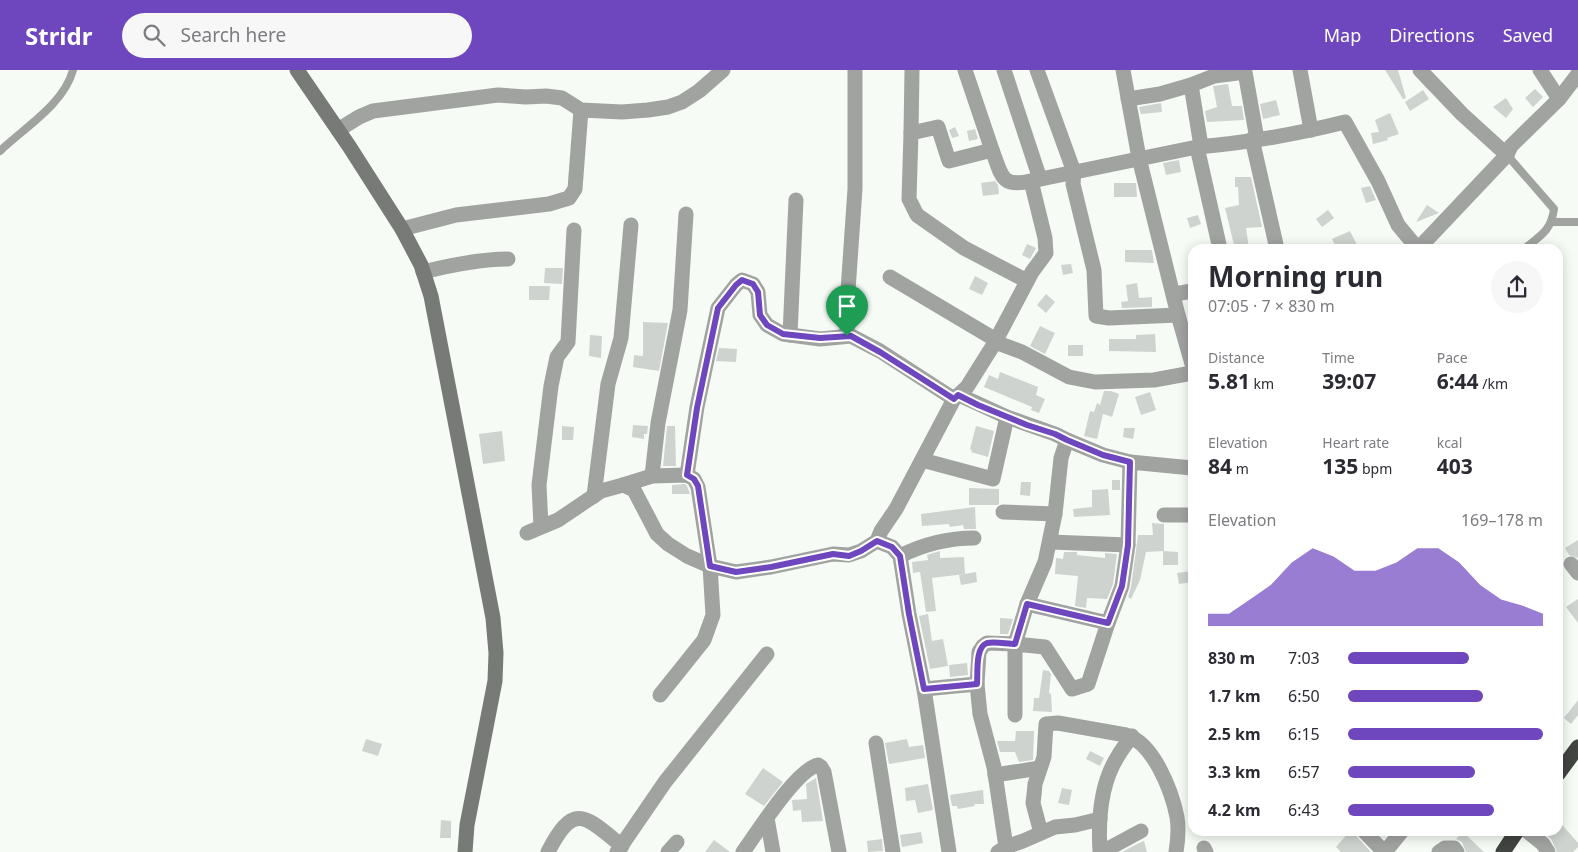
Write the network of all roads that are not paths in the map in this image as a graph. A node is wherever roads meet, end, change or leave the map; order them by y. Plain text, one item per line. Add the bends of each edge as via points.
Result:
1 (73, 70) edge
2 (297, 70) edge
3 (724, 70) edge
4 (855, 70) edge
5 (912, 70) edge
6 (964, 70) edge
7 (1004, 70) edge
8 (1037, 70) edge
9 (1123, 70) edge
10 (1300, 70) edge
11 (1420, 70) edge
12 (1540, 70) edge
13 (1244, 71) edge
14 (1578, 74) edge
15 (1191, 85) junction
16 (1128, 99) junction
17 (1559, 99) junction
18 (581, 110) junction
19 (338, 130) junction
20 (1311, 130) junction
21 (911, 133) junction
22 (1255, 139) junction
23 (1199, 146) junction
24 (992, 150) junction
25 (0, 151) edge
26 (1508, 155) junction
27 (1139, 158) junction
28 (1074, 172) junction
29 (1035, 180) junction
30 (796, 200) dead end
31 (686, 214) dead end
32 (1553, 222) junction
33 (1578, 222) edge
34 (631, 224) dead end
35 (402, 229) junction
36 (574, 230) dead end
37 (1219, 244) edge
38 (1277, 244) edge
39 (1414, 244) edge
40 (1423, 244) edge
41 (1530, 244) edge
42 (508, 259) dead end
43 (423, 272) junction
44 (890, 277) dead end
45 (1027, 280) junction
46 (1188, 292) edge
47 (1174, 294) junction
48 (1178, 315) junction
49 (790, 335) junction
50 (847, 336) junction
51 (995, 341) junction
52 (1188, 350) edge
53 (1188, 374) edge
54 (956, 397) junction
55 (1007, 417) junction
56 (1067, 440) junction
57 (922, 460) junction
58 (1130, 462) junction
59 (1188, 468) edge
60 (687, 475) junction
61 (652, 476) junction
62 (623, 485) junction
63 (594, 496) junction
64 (1003, 512) dead end
65 (1055, 514) junction
66 (1164, 515) dead end
67 (1188, 515) edge
68 (541, 526) junction
69 (527, 533) dead end
70 (974, 538) dead end
71 (877, 541) junction
72 (1050, 542) junction
73 (1128, 545) junction
74 (900, 556) junction
75 (710, 566) junction
76 (1027, 604) junction
77 (1108, 623) junction
78 (1015, 644) junction
79 (767, 654) dead end
80 (977, 684) junction
81 (924, 689) junction
82 (660, 695) dead end
83 (1015, 715) dead end
84 (1132, 736) junction
85 (876, 743) dead end
86 (1578, 747) edge
87 (1573, 763) edge
88 (1040, 768) junction
89 (995, 775) junction
90 (767, 818) junction
91 (1100, 819) junction
92 (1141, 831) dead end
93 (1041, 833) junction
94 (1369, 836) edge
95 (1398, 836) edge
96 (1514, 836) edge
97 (1533, 836) edge
98 (620, 849) edge
99 (1002, 849) edge
100 (465, 852) edge
101 (548, 852) edge
102 (743, 852) edge
103 (773, 852) edge
104 (838, 852) edge
105 (893, 852) edge
106 (949, 852) edge
107 (1101, 852) edge
108 (1176, 852) edge
109 (1384, 852) edge
110 (1439, 852) edge
111 (1457, 852) edge
112 (1503, 852) edge
113 (1548, 852) edge

1 - 25 lane via 62,95
2 - 19 street
3 - 18 street via 699,91 668,107 622,112
4 - 50 street via 855,189
5 - 21 street
6 - 24 street
7 - 29 street
8 - 28 street
9 - 16 street
10 - 20 street
11 - 26 street
12 - 17 street
13 - 15 street via 1214,76
13 - 22 street
14 - 17 street
15 - 16 street
15 - 23 street
16 - 27 street
17 - 26 street via 1511,146
18 - 19 street via 562,98 498,95 373,111
18 - 35 street via 575,189 570,198 549,204 456,215
19 - 35 street
20 - 22 street
20 - 39 street via 1345,122 1398,225
21 - 24 street via 938,127 949,161
21 - 45 street via 909,199 917,215 964,248
22 - 23 street
22 - 38 street
23 - 27 street
23 - 37 street
24 - 29 street via 1007,182 1016,184
26 - 32 lane via 1554,209
26 - 40 street
27 - 28 street
27 - 47 street
28 - 29 street
28 - 48 street via 1073,184 1094,270 1096,316
29 - 45 street via 1046,253
30 - 49 street
31 - 61 street via 680,310 658,423
32 - 33 lane
32 - 41 lane
34 - 63 street via 621,338 608,384
35 - 43 street
36 - 68 street via 568,342 556,357 539,485
42 - 43 street via 452,264
43 - 100 street via 431,296 493,618 496,653 495,681 467,825
44 - 51 street
45 - 51 street
46 - 47 street
47 - 48 street
48 - 52 street
49 - 50 street
49 - 60 street via 767,325 760,315 758,292 753,284 742,280 718,308
50 - 54 street
51 - 53 street via 1069,377 1095,382 1154,380
51 - 54 street via 967,387
54 - 55 street
54 - 57 street
55 - 56 street
55 - 57 street via 993,480
56 - 58 street
56 - 65 street via 1061,458
57 - 71 street
58 - 59 street
58 - 73 street
60 - 61 street
60 - 75 street via 698,486
61 - 62 street
62 - 63 street
62 - 75 street via 634,490 657,534 687,556
63 - 68 street via 558,520
64 - 65 street
65 - 72 street
66 - 67 street
68 - 69 street
70 - 74 street via 935,542
71 - 74 street via 892,547
71 - 75 street via 849,556 833,554 736,572
72 - 73 street
72 - 76 street
73 - 77 street via 1122,586
74 - 81 street
75 - 82 street via 713,615 710,626 704,640
76 - 77 street
76 - 78 street
77 - 78 street via 1088,684 1072,689 1045,647
78 - 80 street via 988,643 983,646 979,652
78 - 83 street
79 - 98 street via 665,782
80 - 81 street
80 - 89 street via 980,714
81 - 106 street
84 - 88 street via 1058,723 1046,724
84 - 91 street via 1109,776 1103,792
84 - 108 street via 1147,749 1159,768 1173,802 1178,834
85 - 105 street
86 - 87 highway
88 - 89 street
88 - 93 street via 1033,803
89 - 99 street
90 - 102 street
90 - 103 street
90 - 104 street via 808,769 818,765 824,772
91 - 93 street via 1055,826
91 - 107 street
92 - 107 street
93 - 99 street
94 - 109 street
95 - 109 street
96 - 112 highway
97 - 113 street
98 - 101 street via 594,823 576,819 568,821 558,832
110 - 111 street via 1449,847

